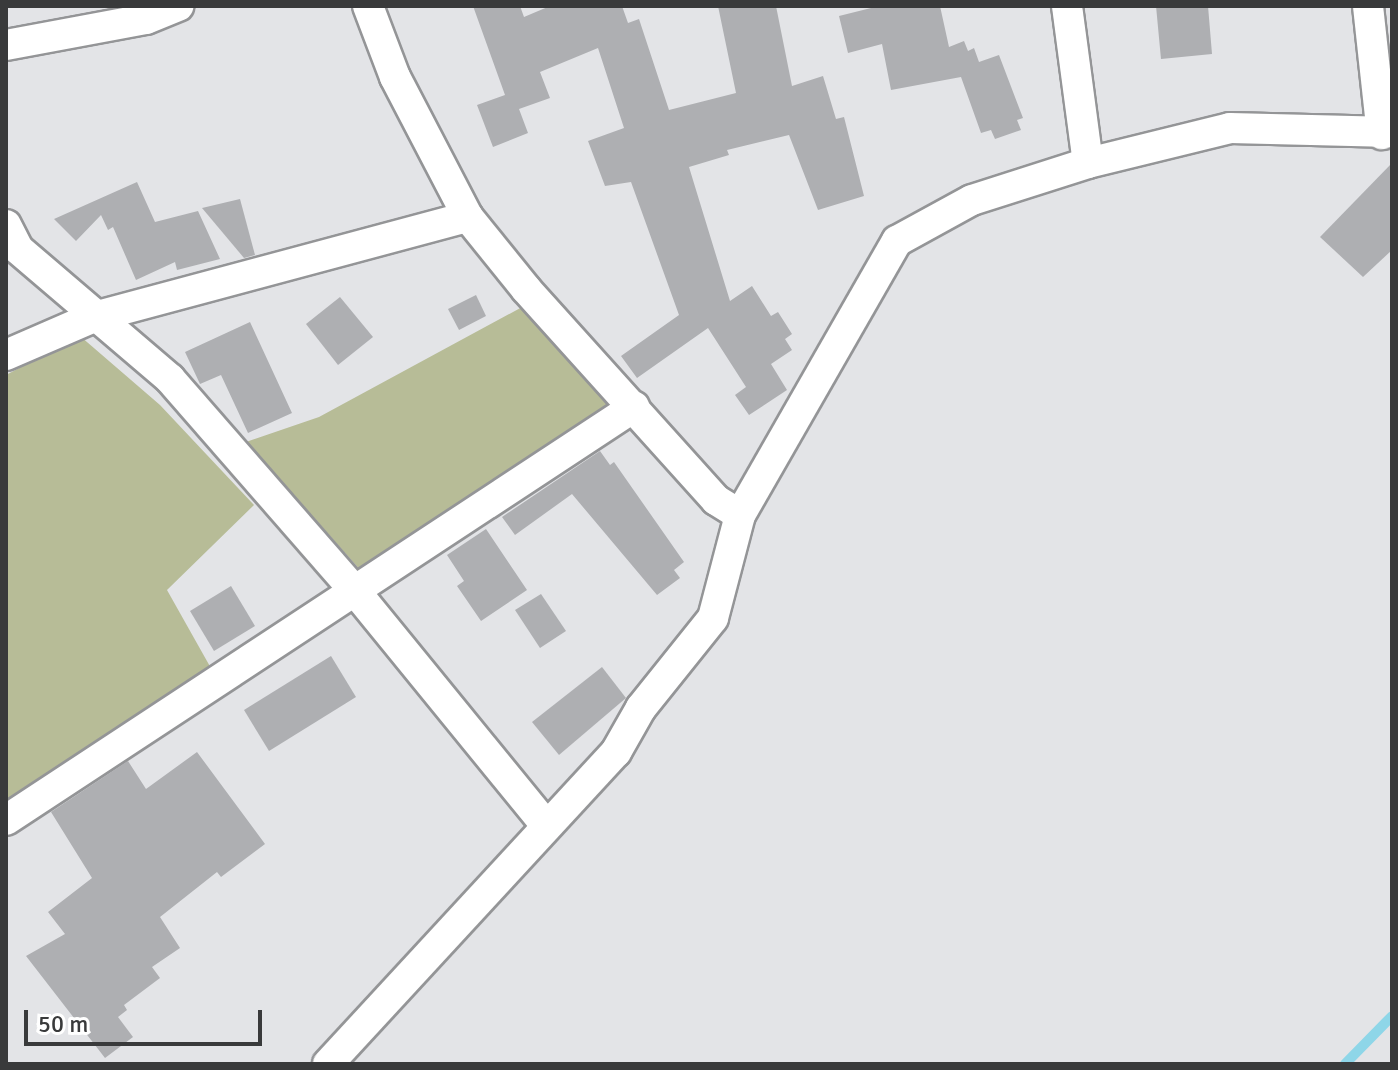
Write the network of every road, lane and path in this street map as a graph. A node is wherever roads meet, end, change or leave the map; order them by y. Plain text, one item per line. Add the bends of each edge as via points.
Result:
1 (179, 6) edge
2 (368, 6) edge
3 (1067, 6) edge
4 (1368, 6) edge
5 (6, 45) edge
6 (1387, 133) edge
7 (1088, 163) junction
8 (468, 217) junction
9 (6, 225) edge
10 (94, 317) junction
11 (6, 355) edge
12 (634, 407) junction
13 (740, 515) junction
14 (355, 591) junction
15 (6, 820) edge
16 (545, 824) junction
17 (328, 1064) edge

1 - 5 street via 146,19
2 - 8 street via 395,77
3 - 7 street
4 - 6 street
6 - 7 street via 1230,128
7 - 13 street via 972,200 897,241
8 - 10 street
8 - 12 street
9 - 10 street via 18,249
10 - 11 street
10 - 14 street via 170,379
12 - 13 street via 716,500
12 - 14 street
13 - 16 street via 713,618 641,708 616,752
14 - 15 street
14 - 16 street
16 - 17 street

